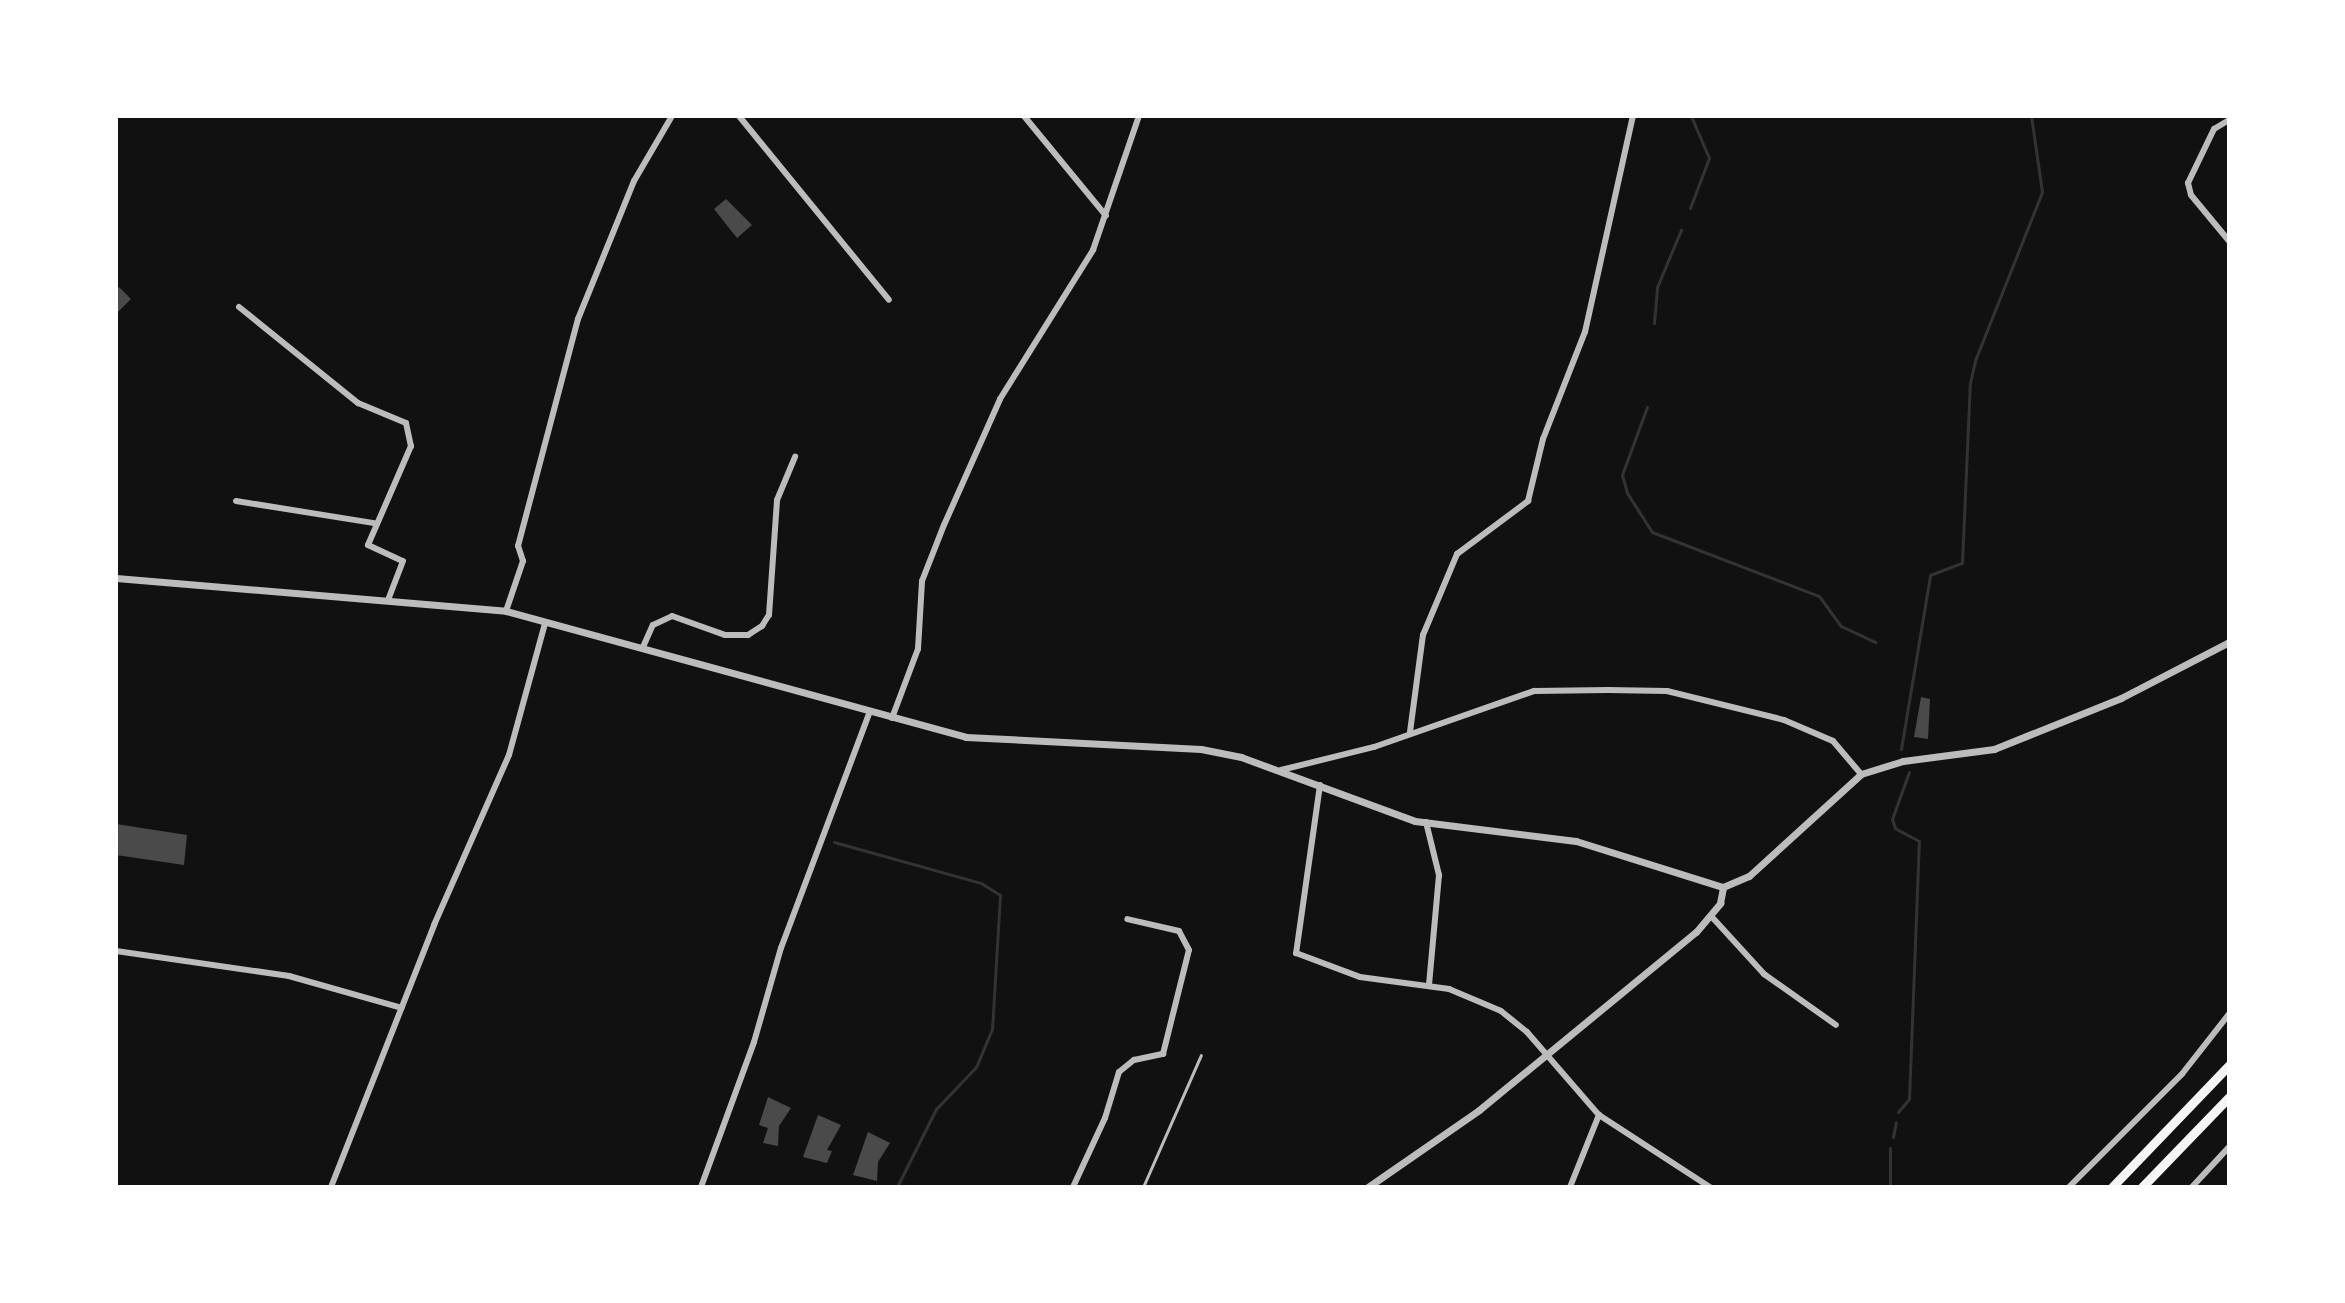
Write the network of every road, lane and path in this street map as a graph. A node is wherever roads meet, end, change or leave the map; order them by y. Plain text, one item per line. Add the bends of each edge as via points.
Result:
1 (672, 116) edge
2 (739, 116) edge
3 (1024, 116) edge
4 (1139, 116) edge
5 (1633, 116) edge
6 (2229, 120) edge
7 (1106, 216) junction
8 (2229, 241) edge
9 (889, 300) dead end
10 (239, 307) dead end
11 (795, 457) dead end
12 (236, 501) dead end
13 (374, 523) junction
14 (116, 578) edge
15 (388, 600) junction
16 (506, 611) junction
17 (545, 623) junction
18 (2229, 642) edge
19 (643, 647) junction
20 (870, 711) junction
21 (892, 718) junction
22 (1410, 732) junction
23 (1281, 770) junction
24 (1861, 774) junction
25 (1320, 785) junction
26 (1426, 822) junction
27 (1723, 887) junction
28 (1711, 916) junction
29 (1127, 919) dead end
30 (116, 951) edge
31 (1429, 985) junction
32 (402, 1008) junction
33 (2229, 1014) edge
34 (1836, 1025) dead end
35 (1544, 1054) junction
36 (1201, 1055) dead end
37 (2229, 1065) edge
38 (2229, 1097) edge
39 (1599, 1115) junction
40 (2229, 1147) edge
41 (331, 1187) edge
42 (701, 1187) edge
43 (1073, 1187) edge
44 (1143, 1187) edge
45 (1368, 1187) edge
46 (1570, 1187) edge
47 (1710, 1187) edge
48 (2069, 1187) edge
49 (2112, 1187) edge
50 (2142, 1187) edge
51 (2192, 1187) edge

1 - 16 street via 634,181 578,319 518,546 523,561
2 - 9 street
3 - 7 street
4 - 7 street
5 - 22 street via 1585,332 1543,439 1528,501 1457,554 1423,635
6 - 8 street via 2214,129 2188,188
7 - 21 street via 1076,281 1000,399 944,525 922,581 918,649
10 - 13 street via 358,403 406,423 411,446
11 - 19 street via 777,500 769,615 762,626 748,635 725,635 672,616 653,625
12 - 13 street
13 - 15 street via 368,545 403,561
14 - 15 street
15 - 16 street
16 - 17 street
17 - 19 street
17 - 32 street via 509,755
18 - 24 street via 2121,698 1994,749 1903,761
19 - 20 street
20 - 21 street
20 - 42 street via 781,948 754,1042
21 - 23 street via 993,742 1201,749
22 - 23 street
22 - 24 street via 1534,691 1667,691 1809,729 1833,741
23 - 25 street
24 - 27 street via 1749,876
25 - 26 street via 1381,811
25 - 31 street via 1296,953 1360,977
26 - 27 street via 1576,841
26 - 31 street via 1439,875
27 - 28 street
28 - 34 street via 1764,974
28 - 35 street
29 - 43 street via 1179,931 1189,950 1163,1054 1134,1060 1119,1072 1105,1118
30 - 32 street via 289,976
31 - 35 street via 1501,1011
32 - 41 street
33 - 48 street via 2182,1074
35 - 39 street
35 - 45 street via 1479,1110
36 - 44 lane
37 - 49 main road
38 - 50 main road
39 - 46 street
39 - 47 street
40 - 51 street

